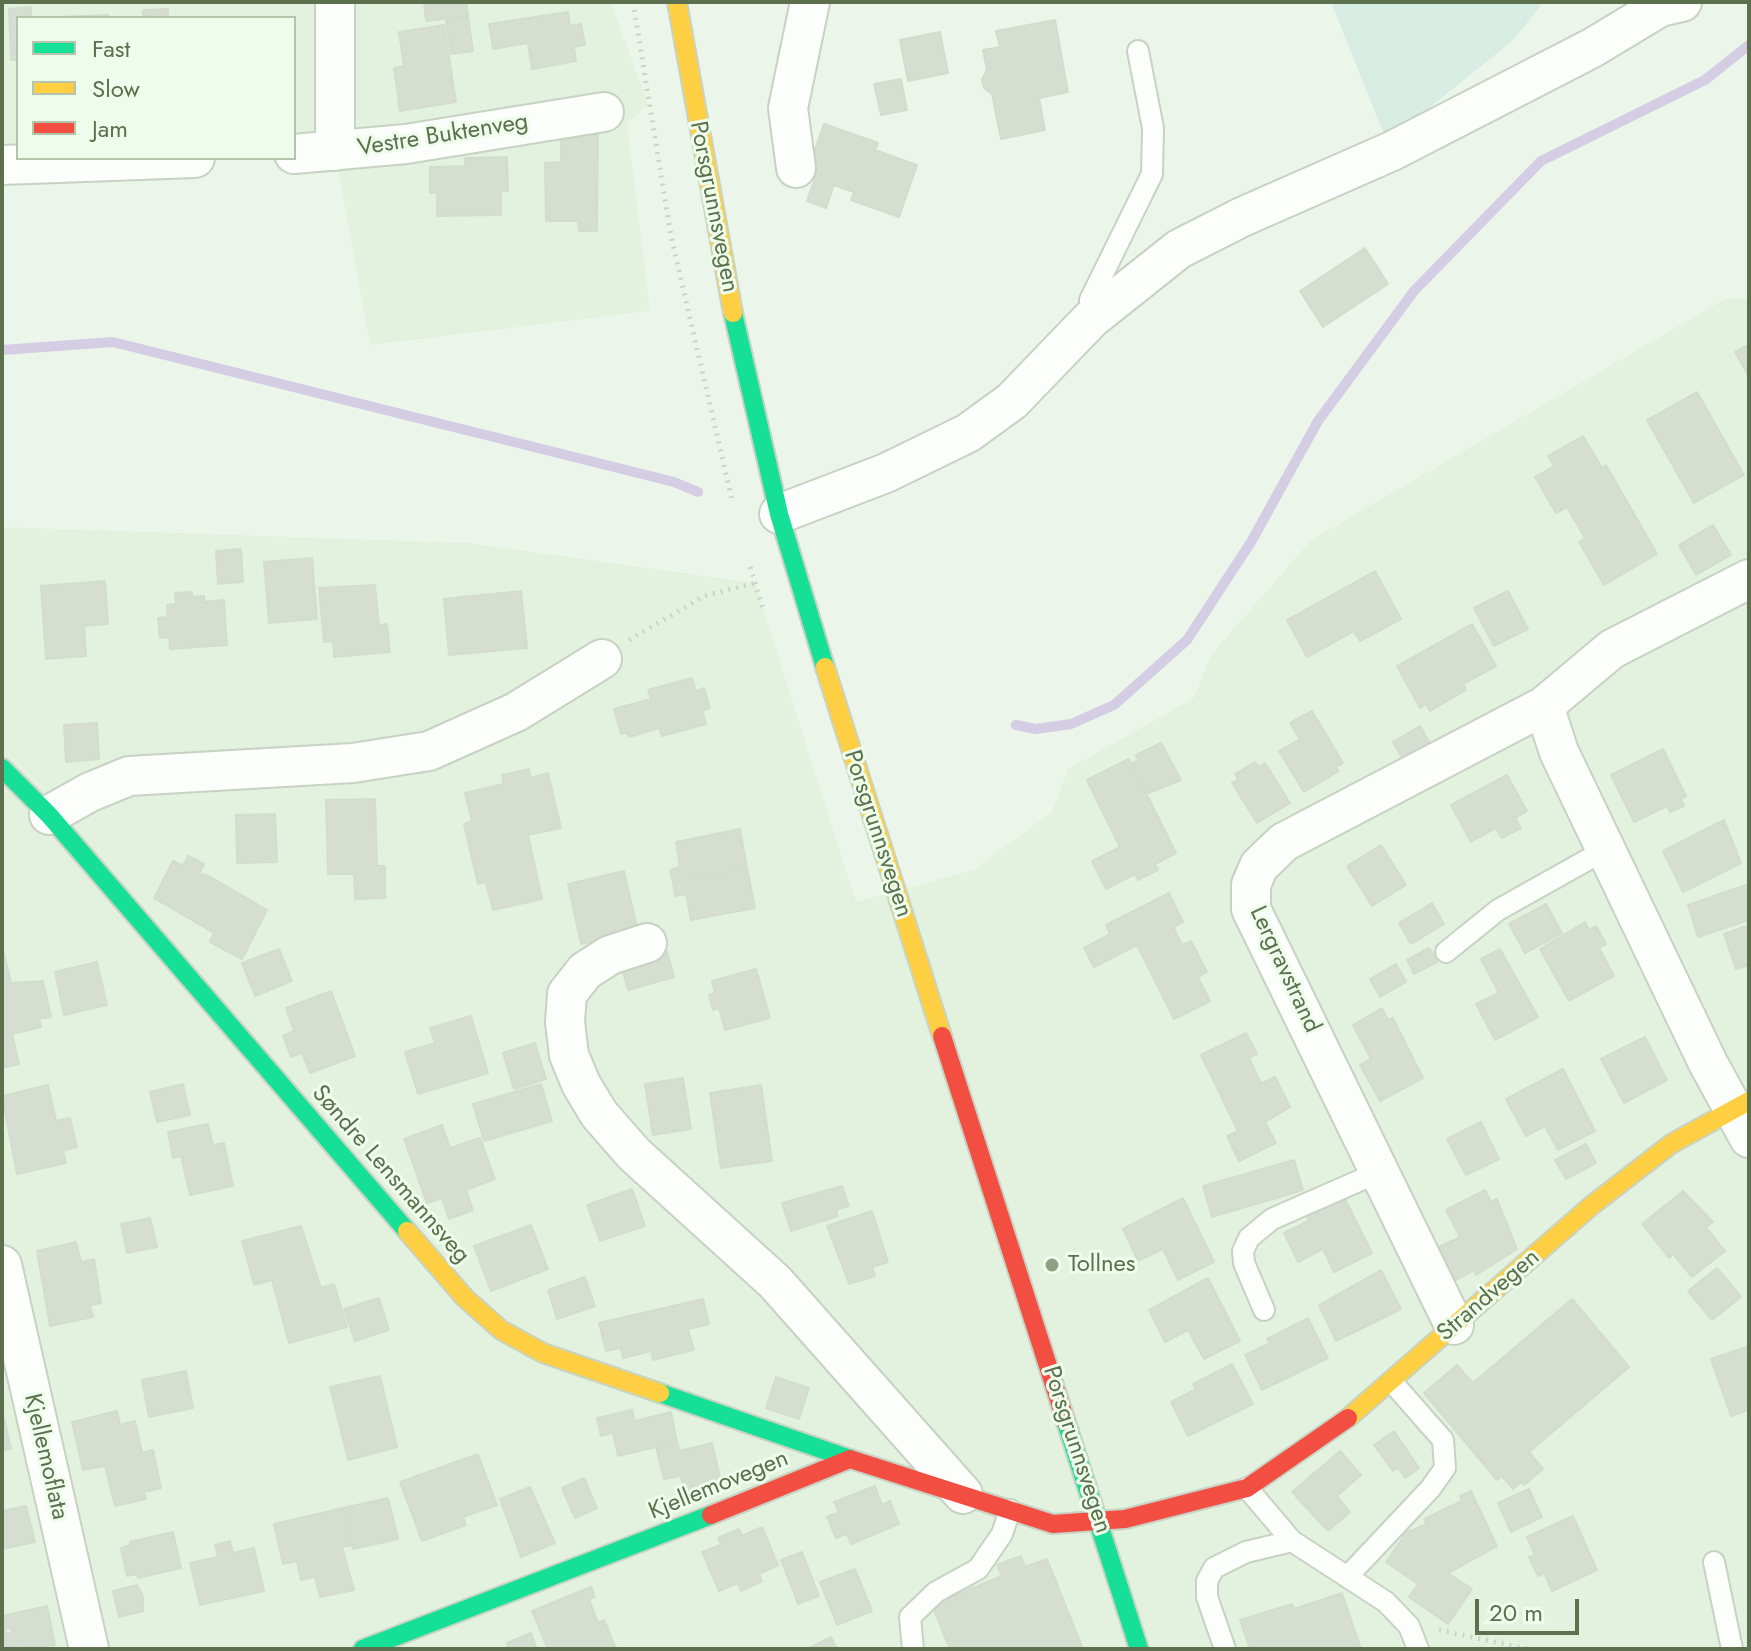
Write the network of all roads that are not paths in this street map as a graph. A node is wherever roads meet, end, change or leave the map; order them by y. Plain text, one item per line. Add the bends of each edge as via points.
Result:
1 (335, 2) edge
2 (677, 2) edge
3 (810, 2) edge
4 (1682, 2) edge
5 (1138, 51) dead end
6 (604, 112) dead end
7 (335, 151) junction
8 (296, 154) edge
9 (140, 160) edge
10 (2, 165) edge
11 (796, 168) dead end
12 (1091, 319) junction
13 (779, 514) junction
14 (1749, 579) edge
15 (602, 659) road end
16 (1544, 706) junction
17 (2, 768) edge
18 (49, 815) junction
19 (1611, 861) junction
20 (647, 943) dead end
21 (1446, 952) dead end
22 (1744, 1116) edge
23 (1379, 1172) junction
24 (2, 1265) edge
25 (1264, 1310) dead end
26 (1454, 1325) junction
27 (1392, 1382) junction
28 (850, 1459) junction
29 (1247, 1488) junction
30 (963, 1494) junction
31 (1010, 1510) junction
32 (1098, 1522) junction
33 (1292, 1541) junction
34 (1714, 1562) dead end
35 (1347, 1577) junction
36 (89, 1649) edge
37 (363, 1649) edge
38 (913, 1649) edge
39 (1139, 1649) edge
40 (1225, 1649) edge
41 (1418, 1649) edge
42 (1732, 1649) edge

1 - 7 street, Vestre Buktenveg
2 - 13 main road, Porsgrunnsvegen via 726,281
3 - 11 street via 788,108
4 - 12 street via 1660,7 1392,151 1179,249
5 - 12 lane via 1153,128 1152,174 1090,300
6 - 7 street, Vestre Buktenveg
7 - 8 street
9 - 10 street
12 - 13 street via 1012,401 968,433 886,473
13 - 32 main road, Porsgrunnsvegen
14 - 16 street, Lergravstrand via 1612,649
15 - 18 street via 516,712 429,751 353,763 129,776
16 - 19 street via 1559,752
16 - 23 street, Lergravstrand via 1284,842 1259,866 1251,885 1251,909
17 - 18 main road, Søndre Lensmannsveg
18 - 28 main road, Søndre Lensmannsveg via 465,1298 501,1330 557,1358
19 - 21 lane via 1498,910
19 - 22 street, Strandvegen
20 - 30 street via 610,955 585,971 567,994 569,1055 581,1084 634,1154 775,1282
22 - 26 main road, Strandvegen via 1671,1144
23 - 25 lane via 1272,1219 1249,1238 1244,1263
23 - 26 street, Lergravstrand
24 - 36 street, Kjellemoflata
26 - 27 main road, Strandvegen
27 - 29 main road, Strandvegen via 1309,1448
27 - 35 lane via 1443,1440 1445,1468
28 - 30 main road
28 - 37 main road, Kjellemovegen
29 - 32 main road, Strandvegen
29 - 33 lane
30 - 31 main road
31 - 32 main road via 1053,1524
31 - 38 lane via 1002,1534 978,1569 936,1592 910,1617
32 - 39 main road, Porsgrunnsvegen
33 - 35 lane
33 - 40 lane via 1246,1552 1214,1568 1207,1597
34 - 42 lane
35 - 41 lane via 1386,1602 1409,1626

